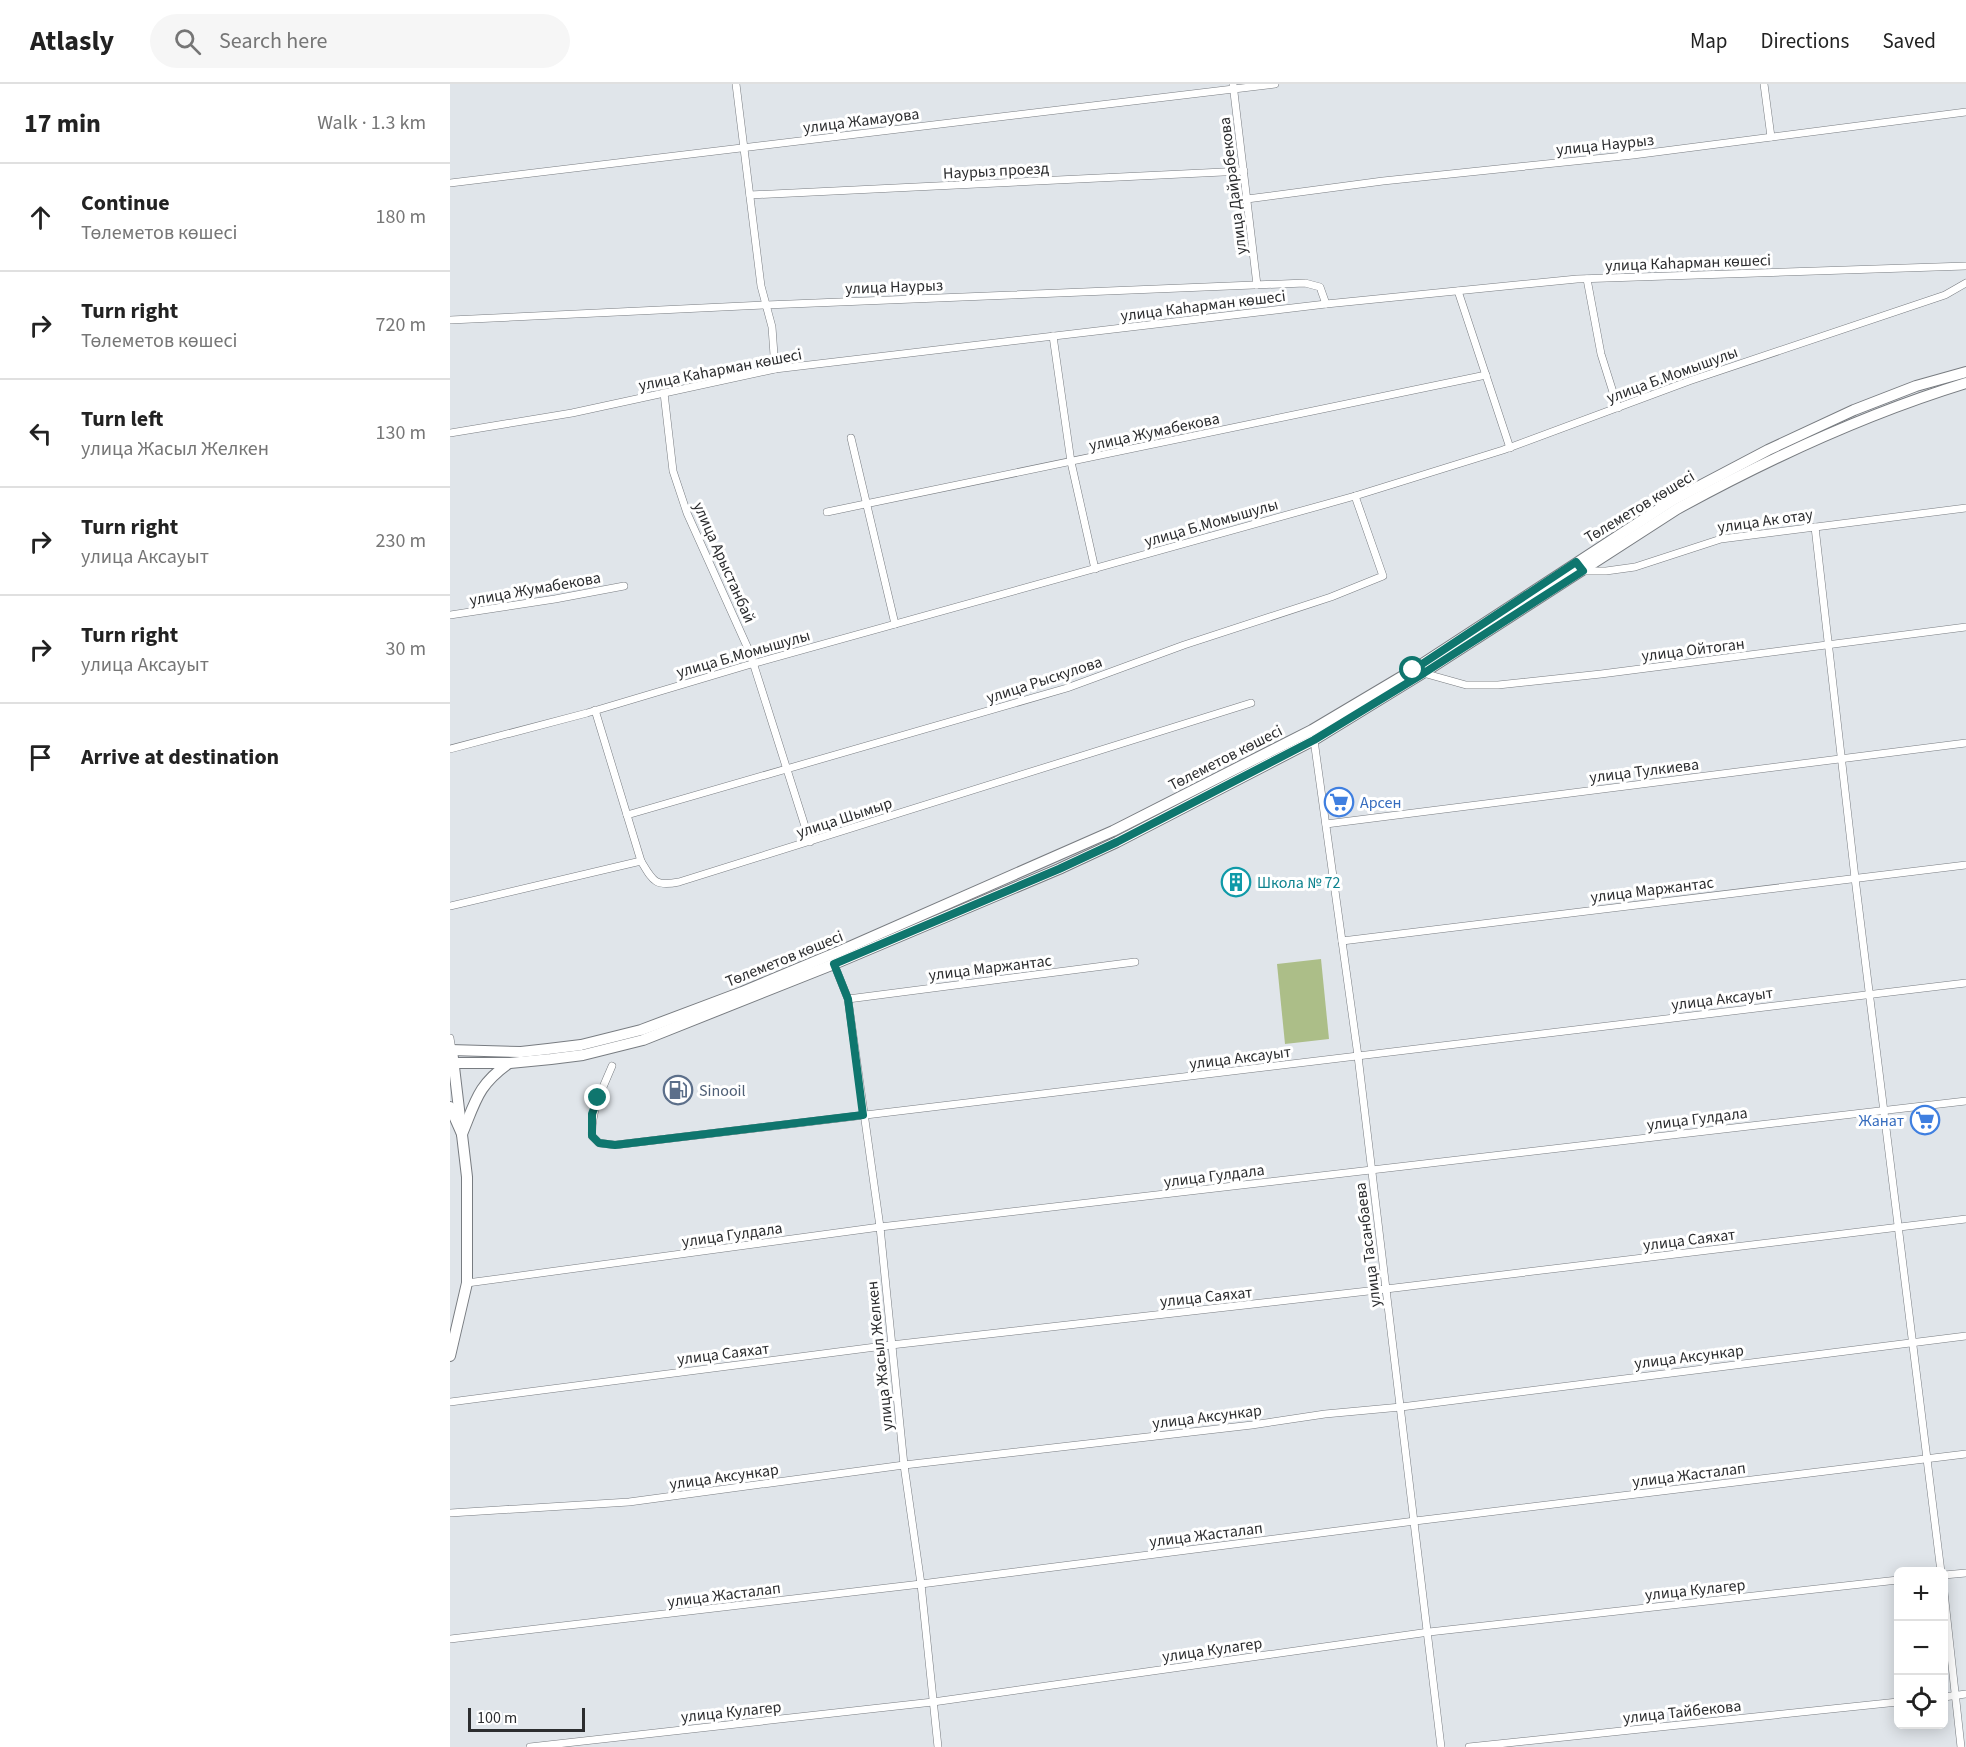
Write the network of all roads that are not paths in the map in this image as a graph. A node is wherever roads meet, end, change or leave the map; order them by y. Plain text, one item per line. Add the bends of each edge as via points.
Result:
1 (736, 84) edge
2 (1275, 84) edge
3 (1764, 84) edge
4 (1234, 87) edge
5 (1966, 112) edge
6 (1771, 136) junction
7 (744, 148) junction
8 (1244, 171) junction
9 (450, 183) edge
10 (750, 195) junction
11 (1247, 199) junction
12 (1966, 266) edge
13 (1587, 279) junction
14 (1966, 283) edge
15 (1257, 285) junction
16 (1458, 291) junction
17 (1326, 304) junction
18 (766, 305) junction
19 (450, 320) edge
20 (1053, 336) junction
21 (775, 369) junction
22 (1966, 372) edge
23 (1486, 375) junction
24 (1966, 383) edge
25 (664, 393) junction
26 (1618, 408) junction
27 (450, 433) edge
28 (851, 438) dead end
29 (1510, 448) junction
30 (1071, 462) junction
31 (1355, 496) junction
32 (867, 504) junction
33 (1966, 508) edge
34 (827, 512) dead end
35 (1815, 527) junction
36 (1579, 566) junction
37 (1095, 568) junction
38 (624, 586) dead end
39 (450, 615) edge
40 (896, 624) junction
41 (1966, 627) edge
42 (1828, 645) junction
43 (752, 664) junction
44 (1424, 673) junction
45 (1251, 703) dead end
46 (595, 710) junction
47 (1314, 740) junction
48 (1966, 743) edge
49 (450, 749) edge
50 (1842, 758) junction
51 (788, 770) junction
52 (627, 815) junction
53 (1326, 824) junction
54 (810, 842) junction
55 (641, 861) junction
56 (1966, 865) edge
57 (1855, 878) junction
58 (450, 906) edge
59 (1342, 941) junction
60 (1135, 962) dead end
61 (834, 964) junction
62 (1966, 982) edge
63 (1870, 994) junction
64 (848, 999) junction
65 (451, 1046) edge
66 (1358, 1056) junction
67 (452, 1063) edge
68 (510, 1063) junction
69 (612, 1066) dead end
70 (1966, 1101) edge
71 (450, 1107) edge
72 (1885, 1110) junction
73 (863, 1115) junction
74 (462, 1134) junction
75 (1372, 1170) junction
76 (1966, 1219) edge
77 (880, 1227) junction
78 (1899, 1227) junction
79 (467, 1283) junction
80 (1386, 1289) junction
81 (1966, 1335) edge
82 (1912, 1342) junction
83 (891, 1345) junction
84 (450, 1356) edge
85 (450, 1402) edge
86 (1401, 1407) junction
87 (1966, 1454) edge
88 (1926, 1459) junction
89 (904, 1465) junction
90 (450, 1513) edge
91 (1415, 1521) junction
92 (1941, 1567) edge
93 (1948, 1573) edge
94 (1966, 1573) edge
95 (1894, 1581) edge
96 (921, 1584) junction
97 (1947, 1621) edge
98 (1429, 1632) junction
99 (450, 1640) edge
100 (1966, 1694) edge
101 (1955, 1696) junction
102 (1948, 1697) edge
103 (933, 1702) junction
104 (1894, 1703) edge
105 (530, 1747) edge
106 (938, 1747) edge
107 (1441, 1747) edge
108 (1468, 1747) edge
109 (1960, 1747) edge

1 - 7 street
2 - 4 street, улица Жамауова
3 - 6 street
4 - 7 street, улица Жамауова
4 - 8 street, улица Дайрабекова
5 - 6 street, улица Наурыз
6 - 11 street, улица Наурыз
7 - 9 street, улица Жамауова
7 - 10 street
8 - 10 street, Наурыз проезд
8 - 11 street, улица Дайрабекова
10 - 18 street
11 - 15 street, улица Дайрабекова
12 - 13 street, улица Каһарман көшесі
13 - 16 street, улица Каһарман көшесі
13 - 26 street via 1601,354
14 - 26 street, улица Б.Момышулы via 1945,295
15 - 17 street, улица Наурыз via 1305,283 1320,287
15 - 18 street, улица Наурыз
16 - 17 street, улица Каһарман көшесі
16 - 23 street
17 - 20 street, улица Каһарман көшесі
18 - 19 street, улица Наурыз
18 - 21 street
20 - 21 street, улица Каһарман көшесі
20 - 30 street
21 - 25 street, улица Каһарман көшесі
22 - 36 main road, Төлеметов көшесі via 1885,397 1778,445 1673,500
23 - 29 street
23 - 30 street, улица Жумабекова
24 - 36 main road, Төлеметов көшесі via 1888,408 1774,458
25 - 27 street, улица Каһарман көшесі
25 - 43 street, улица Арыстанбай via 673,471 701,548
26 - 29 street, улица Б.Момышулы
28 - 32 street
29 - 31 street, улица Б.Момышулы
30 - 32 street, улица Жумабекова
30 - 37 street
31 - 37 street, улица Б.Момышулы
31 - 51 street, улица Рыскулова via 1383,576 1067,688
32 - 34 street, улица Жумабекова
32 - 40 street
33 - 35 street, улица Ак отау
35 - 36 street, улица Ак отау via 1721,539 1635,567 1606,571
35 - 42 street
36 - 44 main road, Төлеметов көшесі
36 - 65 main road, Төлеметов көшесі via 1312,730 1113,831 862,942 697,1009 617,1036 539,1050 482,1052
37 - 40 street, улица Б.Момышулы
38 - 39 street, улица Жумабекова
40 - 43 street, улица Б.Момышулы
41 - 42 street, улица Ойтоган
42 - 44 street, улица Ойтоган via 1498,685 1466,685
42 - 50 street
43 - 46 street, улица Б.Момышулы
43 - 51 street, улица Арыстанбай
44 - 47 main road, Төлеметов көшесі
45 - 54 street, улица Шымыр
46 - 49 street, улица Б.Момышулы
46 - 52 street
47 - 53 street, улица Тасанбаева
47 - 61 main road, Төлеметов көшесі via 1117,842
48 - 50 street, улица Тулкиева
50 - 53 street, улица Тулкиева
50 - 57 street
51 - 52 street, улица Рыскулова
51 - 54 street, улица Арыстанбай
52 - 55 street
53 - 59 street, улица Тасанбаева
54 - 55 street, улица Шымыр via 665,885 650,876
55 - 58 street
56 - 57 street, улица Маржантас
57 - 59 street, улица Маржантас
57 - 63 street
59 - 66 street, улица Тасанбаева
60 - 64 street, улица Маржантас
61 - 64 street, улица Жасыл Желкен
61 - 68 main road, Төлеметов көшесі via 643,1040 583,1055
62 - 63 street, улица Аксауыт
63 - 66 street, улица Аксауыт
63 - 72 street
64 - 73 street, улица Жасыл Желкен
65 - 67 main road
66 - 73 street, улица Аксауыт
66 - 75 street, улица Тасанбаева
67 - 68 main road, Төлеметов көшесі
67 - 74 main road
68 - 74 main road via 488,1079
69 - 73 street, улица Аксауыт via 592,1114 592,1136 599,1143 615,1145
70 - 72 street, улица Гулдала
71 - 74 main road
72 - 75 street, улица Гулдала
72 - 78 street
73 - 77 street, улица Жасыл Желкен
74 - 79 main road via 467,1177
75 - 77 street, улица Гулдала
75 - 80 street, улица Тасанбаева
76 - 78 street, улица Саяхат
77 - 79 street, улица Гулдала
77 - 83 street, улица Жасыл Желкен
78 - 80 street, улица Саяхат
78 - 82 street
79 - 84 main road
80 - 83 street, улица Саяхат
80 - 86 street, улица Тасанбаева
81 - 82 street, улица Аксункар
82 - 86 street, улица Аксункар
82 - 88 street
83 - 85 street, улица Саяхат
83 - 89 street, улица Жасыл Желкен
86 - 89 street, улица Аксункар
86 - 91 street, улица Тасанбаева
87 - 88 street, улица Жасталап
88 - 91 street, улица Жасталап
88 - 92 street
89 - 90 street, улица Аксункар via 629,1503
89 - 96 street, улица Жасыл Желкен
91 - 96 street, улица Жасталап
91 - 98 street, улица Тасанбаева
93 - 94 street
95 - 98 street, улица Кулагер
96 - 99 street, улица Жасталап
96 - 103 street, улица Жасыл Желкен
97 - 101 street
98 - 103 street, улица Кулагер
98 - 107 street, улица Тасанбаева
100 - 101 street
101 - 102 street
101 - 109 street
103 - 105 street, улица Кулагер
103 - 106 street, улица Жасыл Желкен
104 - 108 street, улица Тайбекова

